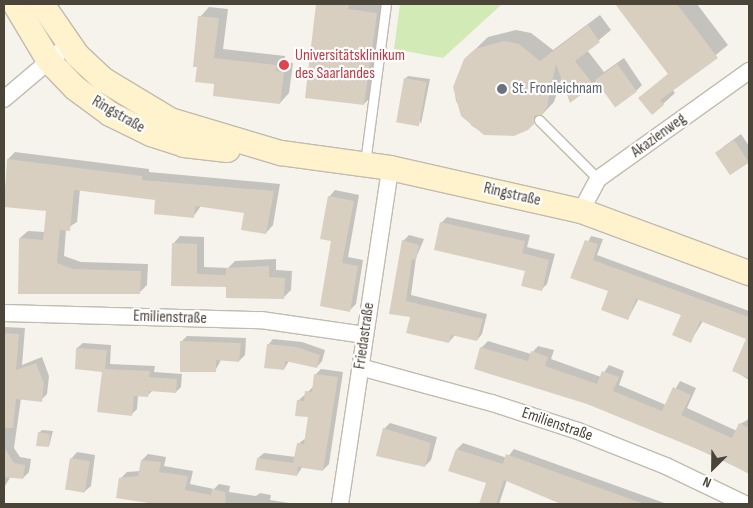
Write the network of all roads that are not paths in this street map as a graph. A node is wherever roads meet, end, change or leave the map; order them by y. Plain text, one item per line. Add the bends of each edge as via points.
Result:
1 (15, 4) edge
2 (42, 4) edge
3 (386, 4) edge
4 (69, 44) junction
5 (49, 61) junction
6 (749, 71) edge
7 (4, 99) edge
8 (539, 120) dead end
9 (266, 149) junction
10 (365, 164) junction
11 (390, 168) junction
12 (598, 180) junction
13 (581, 211) junction
14 (749, 273) edge
15 (4, 313) edge
16 (365, 335) junction
17 (360, 367) junction
18 (340, 504) edge
19 (745, 504) edge

1 - 5 street, Ringstraße
2 - 4 street, Ringstraße
3 - 10 lane
4 - 5 street
4 - 9 street, Ringstraße via 104,80 138,103 170,120
5 - 7 street
5 - 9 street, Ringstraße via 74,88 110,114 151,134 184,145 219,150
6 - 12 street, Akazienweg
8 - 12 lane
9 - 10 street, Ringstraße
10 - 11 street, Ringstraße
11 - 13 street, Ringstraße
11 - 16 street, Friedastraße
12 - 13 street, Akazienweg
13 - 14 street, Ringstraße
15 - 16 street, Emilienstraße via 261,320
16 - 17 street, Friedastraße
17 - 18 street, Friedastraße
17 - 19 street, Emilienstraße via 492,403 578,431 666,466

